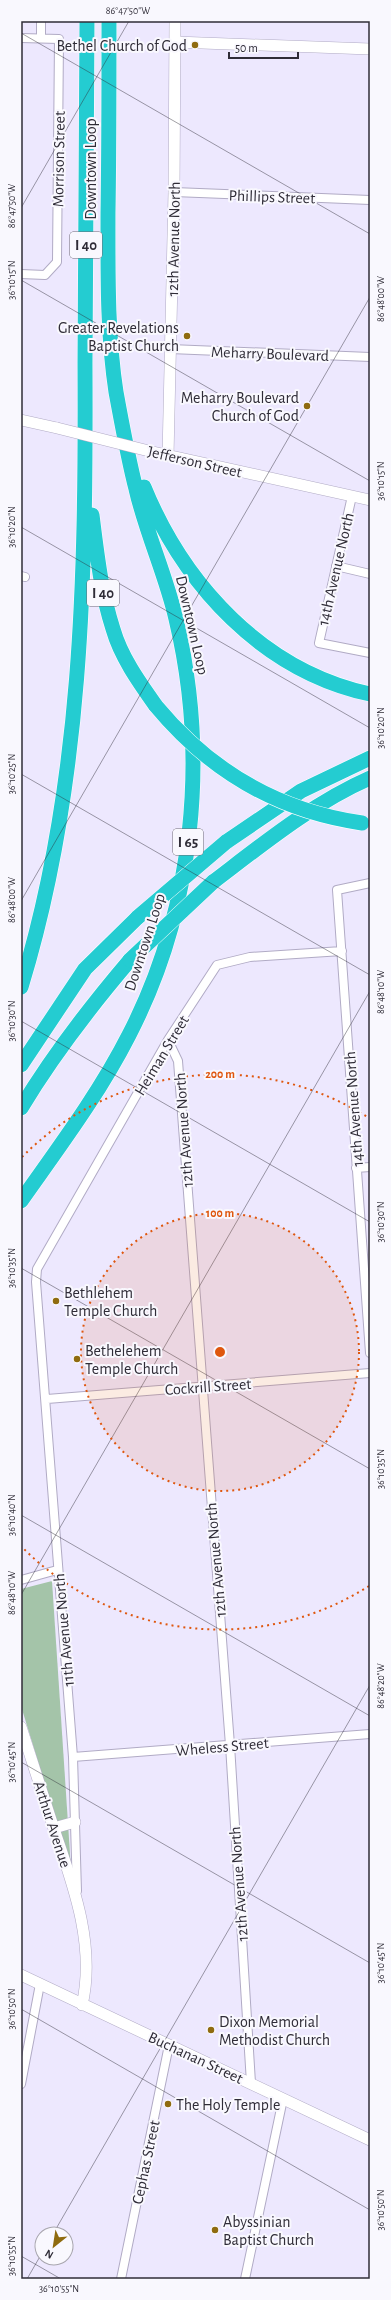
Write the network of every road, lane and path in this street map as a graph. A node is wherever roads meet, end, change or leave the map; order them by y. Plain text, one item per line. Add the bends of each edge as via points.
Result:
1 (41, 21) edge
2 (87, 21) edge
3 (109, 21) edge
4 (175, 21) edge
5 (21, 38) edge
6 (41, 38) junction
7 (175, 42) junction
8 (370, 49) edge
9 (174, 192) junction
10 (370, 200) edge
11 (21, 274) edge
12 (170, 349) junction
13 (370, 357) edge
14 (21, 420) edge
15 (128, 449) junction
16 (168, 456) junction
17 (86, 468) junction
18 (352, 496) junction
19 (370, 500) edge
20 (336, 566) junction
21 (370, 574) edge
22 (370, 653) edge
23 (370, 694) edge
24 (370, 758) edge
25 (370, 778) edge
26 (366, 823) edge
27 (370, 883) edge
28 (342, 951) junction
29 (21, 987) edge
30 (168, 1040) junction
31 (21, 1065) edge
32 (21, 1108) edge
33 (370, 1167) edge
34 (356, 1168) junction
35 (21, 1201) edge
36 (43, 1256) joint
37 (370, 1353) edge
38 (370, 1373) edge
39 (201, 1386) junction
40 (47, 1399) junction
41 (57, 1570) junction
42 (21, 1580) edge
43 (21, 1727) edge
44 (370, 1734) edge
45 (230, 1745) junction
46 (73, 1757) junction
47 (75, 1822) junction
48 (54, 1828) junction
49 (77, 1898) junction
50 (21, 1975) edge
51 (40, 1984) junction
52 (82, 2004) junction
53 (169, 2045) junction
54 (251, 2083) junction
55 (21, 2084) edge
56 (283, 2099) junction
57 (370, 2140) edge
58 (121, 2279) edge
59 (245, 2279) edge

1 - 6 street
2 - 17 highway, Downtown Loop / I 40
3 - 15 highway, Downtown Loop / I 40 via 108,277 116,393
4 - 7 street, 12th Avenue North
5 - 6 street
6 - 11 street, Morrison Street via 60,39 57,262 45,275
7 - 8 street
7 - 9 street, 12th Avenue North
9 - 10 street, Phillips Street
9 - 12 street, 12th Avenue North
12 - 13 street, Meharry Boulevard
12 - 16 street, 12th Avenue North
14 - 16 street, Jefferson Street, bridge
15 - 23 highway via 152,507 193,576 220,608 253,638 285,660 319,677
15 - 35 highway, Downtown Loop / I 65 via 136,490 176,620 188,684 193,774 187,851 176,913 163,956 129,1036 93,1098
16 - 18 street, Jefferson Street
17 - 26 highway, I 40, bridge via 100,581 113,630 133,673 156,706 174,728 210,760 248,785 288,805 328,818
17 - 29 highway, Downtown Loop via 77,684 66,784 44,903
18 - 19 street, Jefferson Street
18 - 20 street, 14th Avenue North
20 - 21 street
20 - 22 street, 14th Avenue North via 319,643
24 - 31 highway, bridge via 301,791 226,842 138,916 85,969
25 - 32 highway, bridge via 344,789 279,832 213,882 130,960 83,1015
27 - 28 street, 14th Avenue North via 337,890
28 - 30 street, Heiman Street via 250,957 217,965
28 - 34 street, 14th Avenue North
30 - 36 street, Heiman Street
30 - 39 street, 12th Avenue North via 178,1061
33 - 34 street
34 - 37 street, 14th Avenue North
36 - 40 street, 11th Avenue North via 37,1269 36,1282
38 - 39 street, Cockrill Street
39 - 40 street, Cockrill Street
39 - 45 street, 12th Avenue North
40 - 41 street, 11th Avenue North
41 - 42 street
41 - 46 street, 11th Avenue North
43 - 48 street, Arthur Avenue
44 - 45 street, Wheless Street
45 - 46 street, Wheless Street
45 - 54 street, 12th Avenue North
46 - 47 street, 11th Avenue North
47 - 48 street
47 - 49 street, 11th Avenue North
48 - 49 street, Arthur Avenue
49 - 52 street, 11th Avenue North via 87,1971
50 - 51 street, Buchanan Street
51 - 52 street, Buchanan Street
51 - 55 street
52 - 53 street, Buchanan Street
53 - 54 street, Buchanan Street
53 - 58 street, Cephas Street
54 - 56 street, Buchanan Street
56 - 57 street, Buchanan Street
56 - 59 street

